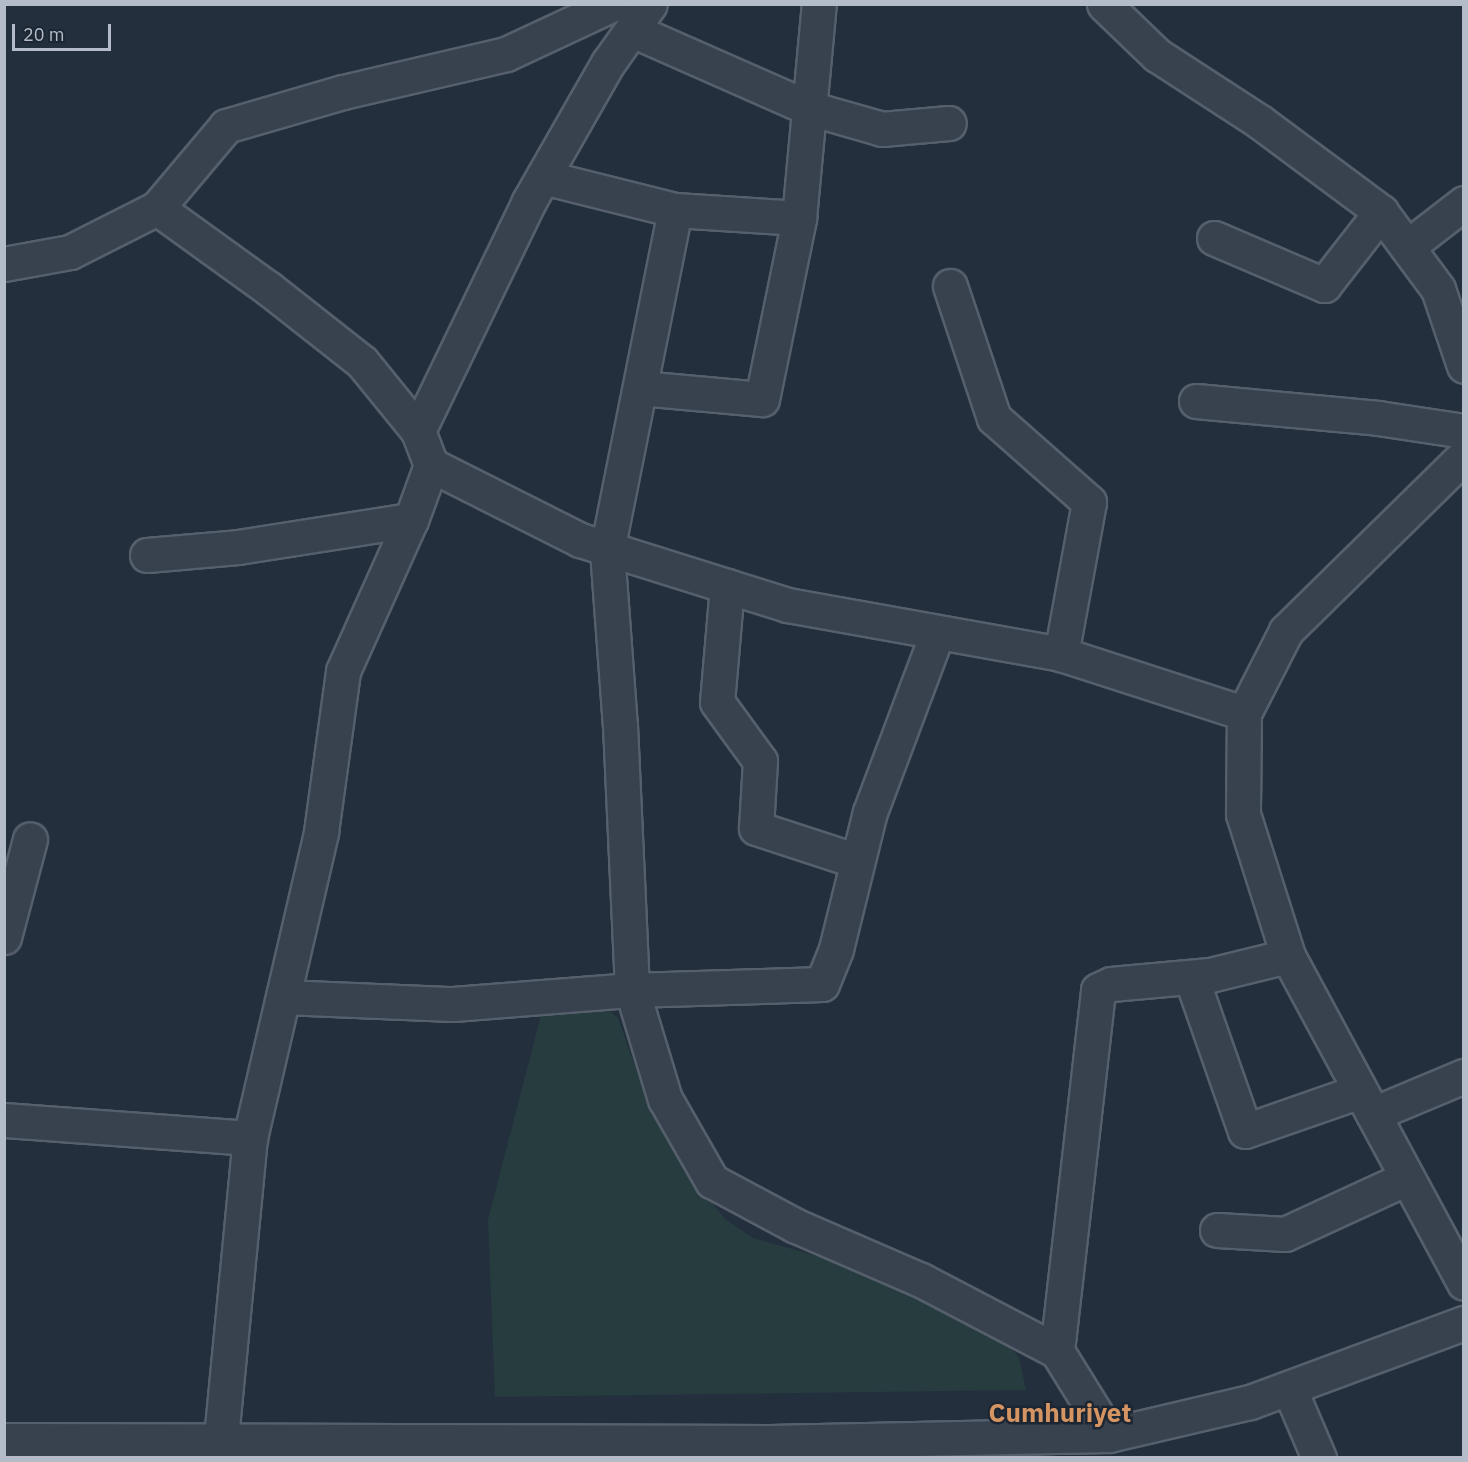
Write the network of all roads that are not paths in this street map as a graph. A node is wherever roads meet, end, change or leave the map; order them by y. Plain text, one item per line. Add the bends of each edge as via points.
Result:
1 (613, 4) edge
2 (819, 4) edge
3 (1104, 4) edge
4 (641, 17) edge
5 (809, 108) junction
6 (949, 123) dead end
7 (543, 177) junction
8 (1464, 203) edge
9 (157, 208) junction
10 (675, 210) junction
11 (1381, 212) junction
12 (799, 218) junction
13 (1214, 238) dead end
14 (1407, 247) junction
15 (4, 264) edge
16 (950, 286) dead end
17 (1464, 366) edge
18 (640, 388) junction
19 (1196, 401) dead end
20 (418, 431) junction
21 (1464, 431) edge
22 (1464, 456) edge
23 (430, 465) junction
24 (411, 520) junction
25 (607, 550) junction
26 (147, 555) dead end
27 (727, 586) junction
28 (937, 634) junction
29 (1060, 654) junction
30 (1245, 713) junction
31 (30, 838) dead end
32 (857, 861) junction
33 (7, 917) edge
34 (1288, 956) junction
35 (1191, 977) junction
36 (632, 990) junction
37 (283, 997) junction
38 (1464, 1076) edge
39 (1366, 1103) junction
40 (4, 1120) edge
41 (250, 1138) junction
42 (1407, 1178) junction
43 (1217, 1230) dead end
44 (1464, 1283) edge
45 (1464, 1323) edge
46 (1057, 1351) junction
47 (1289, 1388) junction
48 (4, 1440) edge
49 (1123, 1441) edge
50 (222, 1448) edge
51 (770, 1450) edge
52 (1319, 1458) edge

1 - 9 street via 506,54 343,92 226,126
2 - 5 street
3 - 11 street via 1157,55 1260,122
4 - 5 street
4 - 7 street via 608,63
5 - 6 street via 882,129
5 - 12 street
7 - 10 street
7 - 20 street
8 - 14 street
9 - 15 street via 69,252
9 - 20 street via 362,362
10 - 12 street
10 - 18 street
11 - 13 street via 1324,285
11 - 14 street
12 - 18 street via 762,399
14 - 17 street via 1438,289
16 - 29 street via 994,418 1089,502
18 - 25 street
19 - 21 street via 1378,418
20 - 23 street
22 - 30 street via 1286,631
23 - 24 street
23 - 25 street
24 - 26 street via 238,547
24 - 37 street via 343,672 321,832
25 - 27 street
25 - 36 street
27 - 28 street via 787,605
27 - 32 street via 717,702 760,761 756,828
28 - 29 street
28 - 32 street via 870,812
29 - 30 street
30 - 34 street via 1243,814
31 - 33 street
32 - 36 street via 836,949 822,984
34 - 35 street
34 - 39 street
35 - 39 street via 1245,1131
35 - 46 street via 1111,984 1098,990
36 - 37 street via 453,1004
36 - 46 street via 665,1099 712,1181 796,1226 921,1280
37 - 41 street
38 - 39 street
39 - 42 street
40 - 41 street
41 - 50 street
42 - 43 street via 1285,1234
42 - 44 street
45 - 47 street
46 - 49 street
47 - 49 street
47 - 52 street
48 - 50 street
49 - 51 street
50 - 51 street

